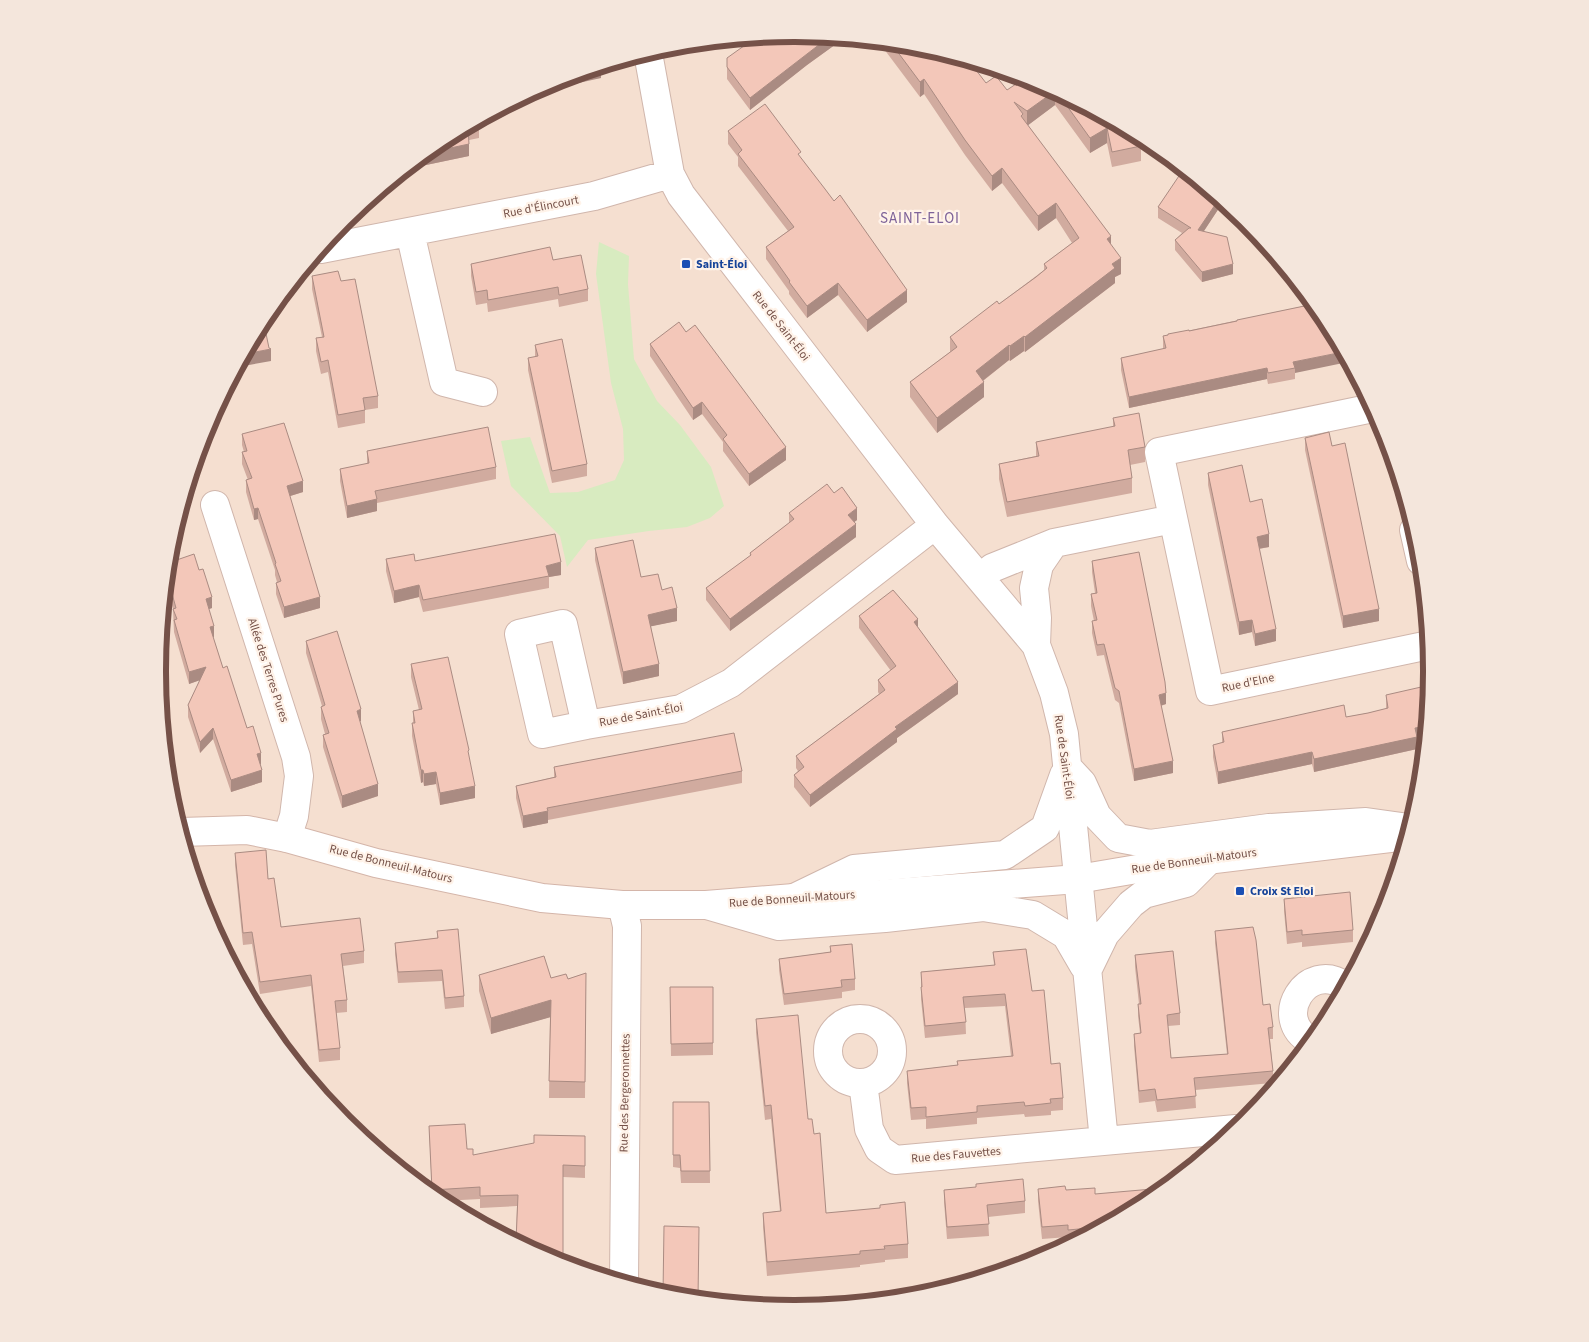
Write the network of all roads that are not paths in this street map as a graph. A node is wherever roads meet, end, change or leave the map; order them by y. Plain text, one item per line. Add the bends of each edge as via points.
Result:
1 (649, 60) edge
2 (670, 174) junction
3 (410, 232) junction
4 (332, 246) edge
5 (483, 392) dead end
6 (1366, 410) edge
7 (215, 505) dead end
8 (1173, 519) junction
9 (935, 525) junction
10 (1054, 543) junction
11 (981, 578) junction
12 (1036, 645) junction
13 (1422, 646) edge
14 (586, 725) dead end
15 (1067, 766) junction
16 (1404, 827) edge
17 (187, 832) edge
18 (1401, 837) edge
19 (287, 838) junction
20 (1210, 859) junction
21 (1078, 879) junction
22 (794, 898) junction
23 (706, 904) junction
24 (622, 905) junction
25 (1087, 971) junction
26 (1340, 982) edge
27 (1305, 1036) edge
28 (863, 1083) dead end
29 (1222, 1131) edge
30 (1104, 1141) junction
31 (624, 1276) edge

1 - 2 street, Rue de Saint-Éloi
2 - 3 street, Rue d'Élincourt via 594,196
2 - 9 street, Rue de Saint-Éloi via 681,195
3 - 4 street, Rue d'Élincourt
3 - 5 street via 444,382
6 - 8 street, Rue d'Elne via 1159,452
7 - 19 street, Allée des Terres Pures via 296,757 299,776 294,816
8 - 10 street
8 - 13 street, Rue d'Elne via 1210,691
9 - 11 street, Rue de Saint-Éloi
9 - 14 street, Rue de Saint-Éloi via 731,683 681,709
10 - 11 street via 992,568
10 - 12 street via 1039,565 1034,588
11 - 12 street, Rue de Saint-Éloi
12 - 15 street, Rue de Saint-Éloi via 1054,693 1064,734
15 - 16 street via 1082,782 1097,816 1118,838 1150,844 1269,828 1366,822
15 - 21 street, Rue de Saint-Éloi
15 - 22 street via 1045,828 1005,855 854,869
17 - 19 street, Rue de Bonneuil-Matours via 247,830
18 - 20 street, Rue de Bonneuil-Matours
19 - 24 street, Rue de Bonneuil-Matours via 376,863 542,898
20 - 21 street, Rue de Bonneuil-Matours
20 - 25 street via 1186,882 1144,894 1131,904 1105,934
21 - 22 street, Rue de Bonneuil-Matours
21 - 25 street
22 - 23 street, Rue de Bonneuil-Matours
23 - 24 street, Rue de Bonneuil-Matours
23 - 25 street via 779,926 983,907 1033,915 1066,935
24 - 31 street, Rue des Bergeronnettes via 627,926
25 - 30 street
26 - 27 street via 1320,979 1310,983 1296,997 1293,1005 1295,1024
28 - 30 street, Rue des Fauvettes via 869,1129 878,1149 895,1160
29 - 30 street, Rue des Fauvettes

